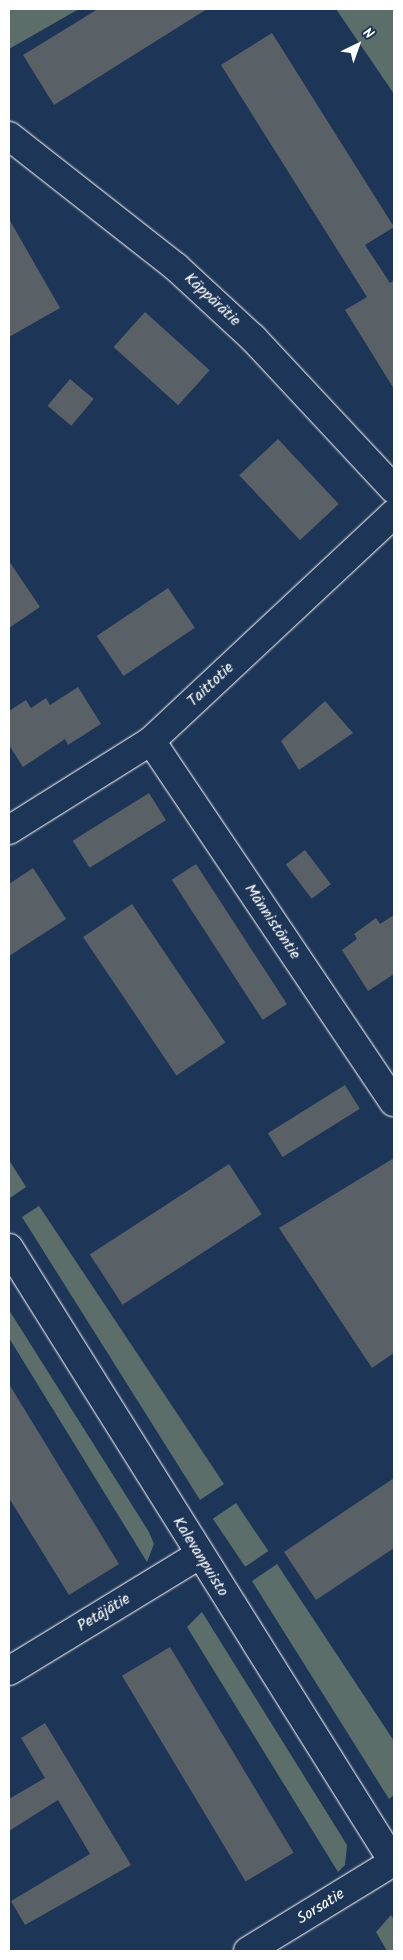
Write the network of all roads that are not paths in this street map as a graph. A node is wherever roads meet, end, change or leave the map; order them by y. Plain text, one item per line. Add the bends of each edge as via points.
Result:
1 (9, 136) edge
2 (394, 489) edge
3 (394, 514) edge
4 (151, 741) junction
5 (9, 830) edge
6 (394, 1102) edge
7 (9, 1248) edge
8 (199, 1555) junction
9 (9, 1670) edge
10 (394, 1863) edge
11 (248, 1951) edge

1 - 2 street, Käppärätie via 183,273 253,338
3 - 4 street, Taittotie
4 - 5 street, Taittotie
4 - 6 street, Männistöntie
7 - 8 street, Kalevanpuisto
8 - 9 street, Petäjätie
8 - 10 street, Kalevanpuisto
10 - 11 street, Sorsatie

